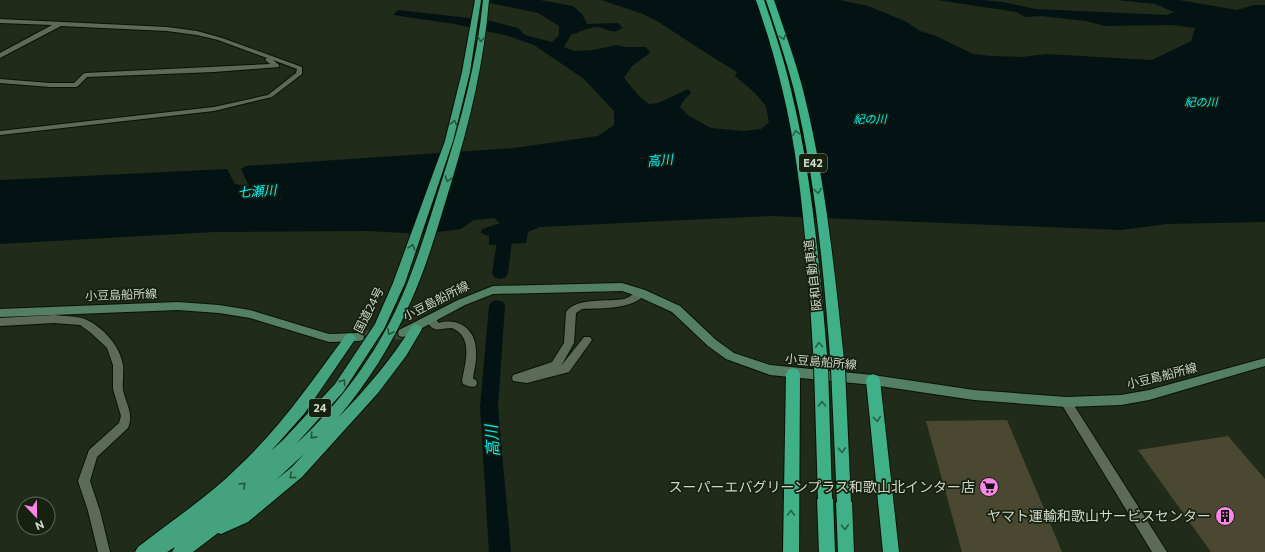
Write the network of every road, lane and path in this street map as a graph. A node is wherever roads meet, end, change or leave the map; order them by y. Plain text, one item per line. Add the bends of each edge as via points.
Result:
1 (478, 0) edge
2 (486, 0) edge
3 (760, 0) edge
4 (770, 0) edge
5 (0, 22) edge
6 (82, 25) junction
7 (52, 27) junction
8 (258, 54) junction
9 (0, 56) edge
10 (0, 81) edge
11 (0, 133) edge
12 (406, 284) junction
13 (641, 293) junction
14 (0, 313) edge
15 (430, 319) junction
16 (0, 322) edge
17 (409, 331) joint
18 (355, 338) joint
19 (587, 340) dead end
20 (1265, 362) edge
21 (793, 374) junction
22 (873, 380) junction
23 (472, 383) dead end
24 (1066, 402) junction
25 (207, 510) junction
26 (237, 515) junction
27 (181, 529) junction
28 (104, 552) edge
29 (143, 552) edge
30 (154, 552) edge
31 (180, 552) edge
32 (791, 552) edge
33 (827, 552) edge
34 (846, 552) edge
35 (891, 552) edge
36 (1160, 552) edge

12 -> 1 highway, 国道24号 / 24 via 449,141 466,72
2 -> 12 highway, 国道24号 / 24 via 477,70 470,99 441,200
33 -> 3 highway, 阪和自動車道 / E42, bridge via 821,366 807,206 797,140 776,50
4 -> 34 highway, 阪和自動車道 / E42, bridge via 799,93 810,142 821,214 838,369
5 - 6 street
5 - 7 street
6 - 7 street
6 - 8 street via 197,33
7 - 9 street
8 - 10 street via 277,66 84,75 76,85
8 - 11 street via 300,68 299,74 270,96 214,109
25 -> 12 highway, 国道24号 / 24 via 289,443 339,388
12 -> 26 highway, 国道24号 / 24 via 398,318 382,347 350,393 310,440
13 - 15 main road, 小豆島船所線 via 622,288 602,287 493,290 478,294
13 - 19 street via 628,302 576,308 571,312 569,343 556,365 517,378 565,369
13 - 21 main road, 小豆島船所線 via 676,309 712,343 730,356 770,370
14 - 18 main road, 小豆島船所線 via 178,306 250,314 329,338
15 - 17 main road, 小豆島船所線
15 - 23 street via 437,327 446,324 459,326 467,332 472,348 467,381
16 - 28 street via 54,319 82,322 111,346 118,365 118,389 126,416 124,424 93,454 84,481
17 -> 26 highway, 24 via 402,353 374,390 297,472
18 - 25 highway, 24 via 299,410
20 - 24 main road, 小豆島船所線 via 1149,395 1095,402
21 - 22 main road, 小豆島船所線
32 -> 21 highway
22 - 24 main road, 小豆島船所線 via 974,394
22 -> 35 highway
24 - 36 street
25 - 27 highway, 国道24号 / 24
26 - 31 highway, 24
27 - 29 highway, 24
27 - 30 highway, 国道24号 / 24

